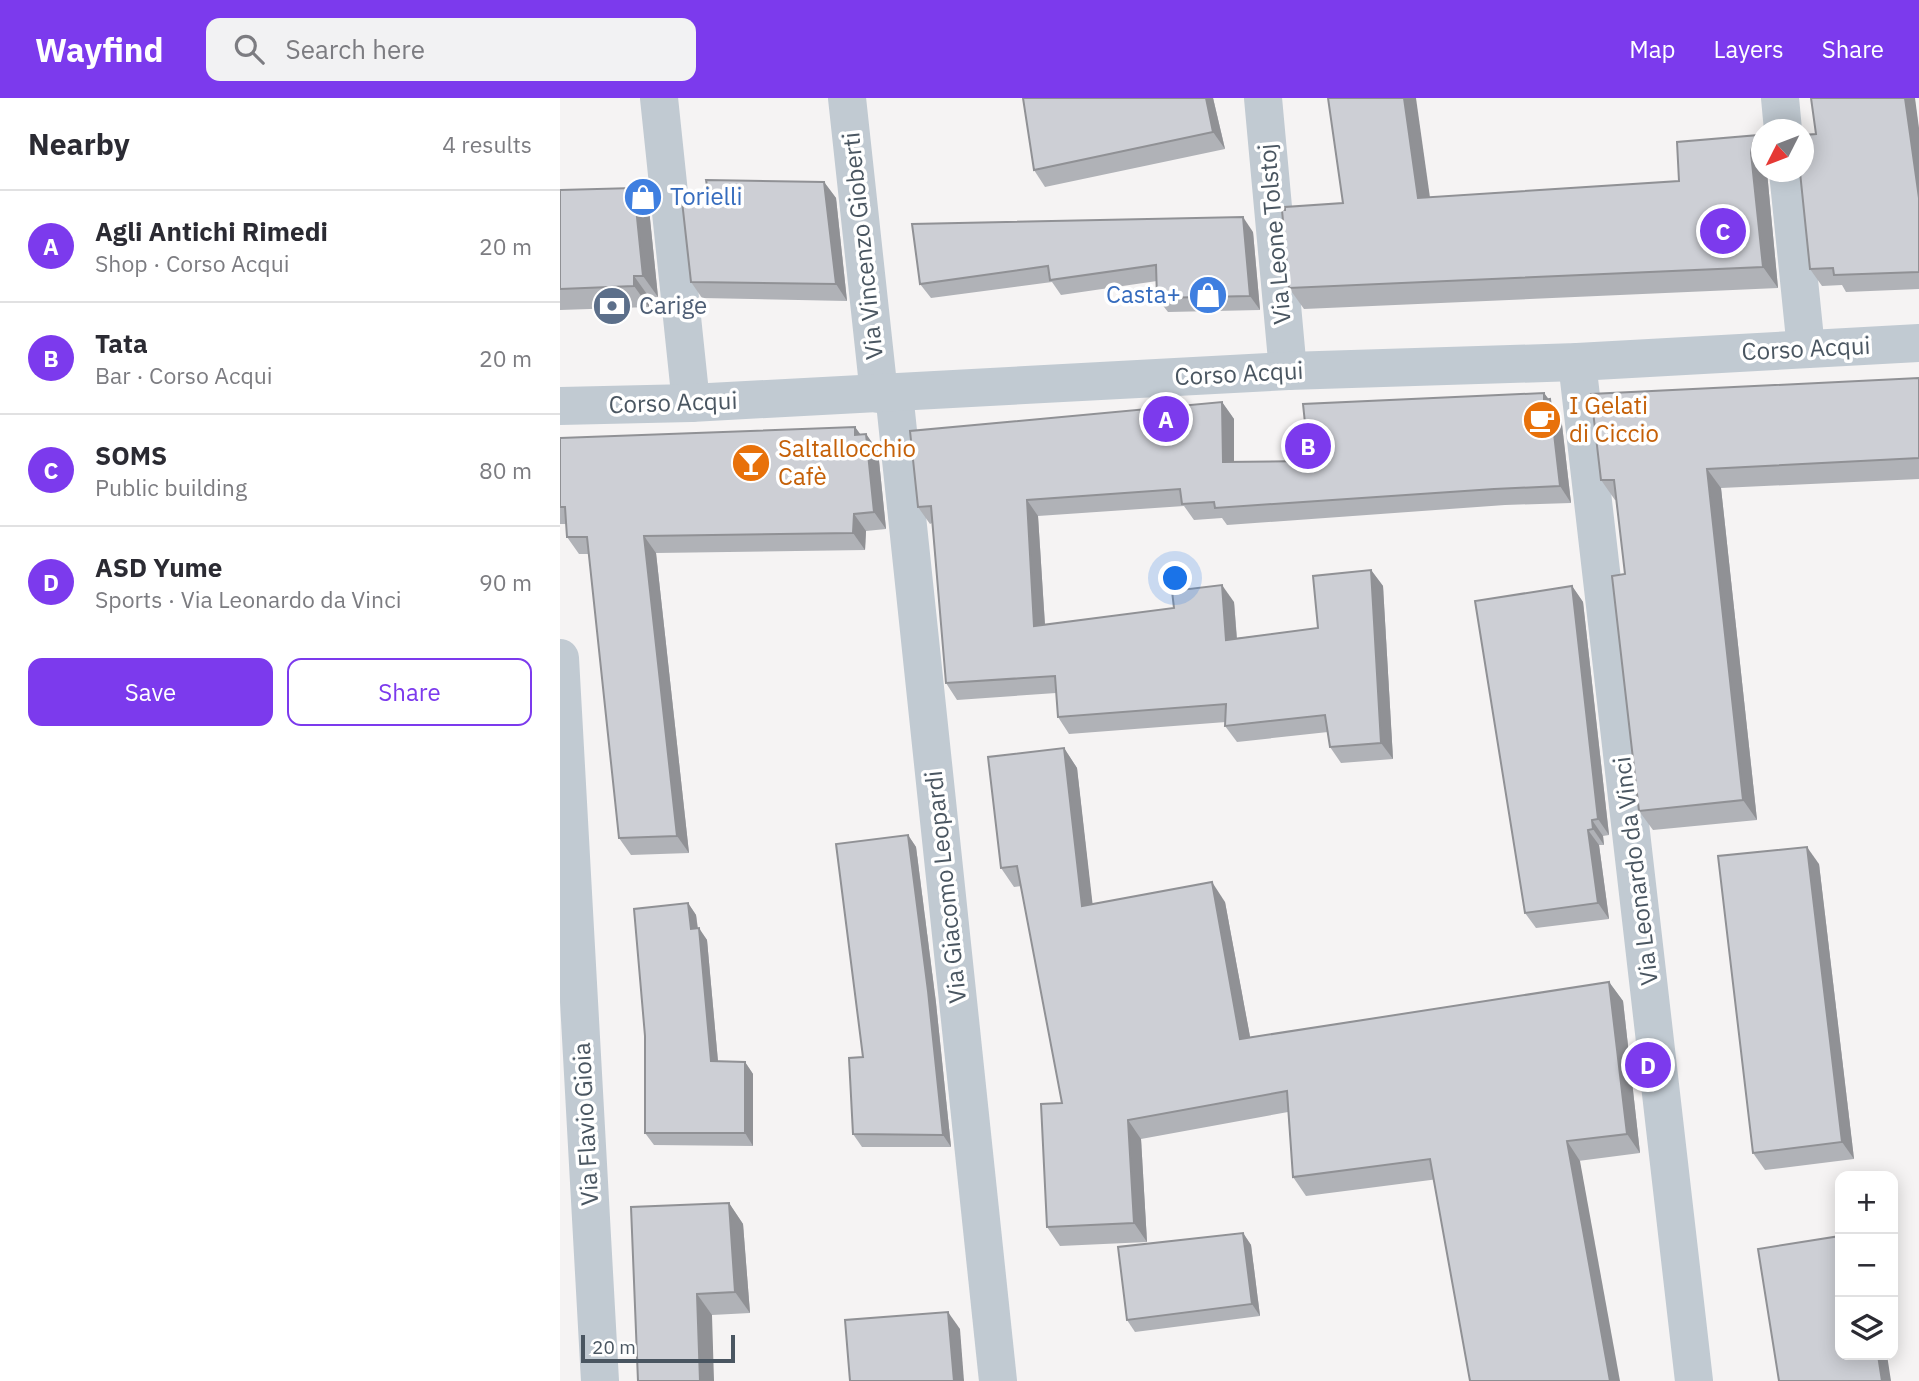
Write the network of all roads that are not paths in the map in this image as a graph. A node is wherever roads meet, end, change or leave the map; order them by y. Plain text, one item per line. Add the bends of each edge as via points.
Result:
1 (659, 98) edge
2 (848, 98) edge
3 (1263, 98) edge
4 (1780, 98) edge
5 (1782, 119) edge
6 (1788, 182) edge
7 (1919, 343) edge
8 (1806, 349) junction
9 (1577, 362) junction
10 (1288, 371) junction
11 (886, 394) junction
12 (691, 403) junction
13 (560, 406) edge
14 (560, 658) edge
15 (600, 1381) edge
16 (998, 1381) edge
17 (1694, 1381) edge

1 - 12 street
2 - 11 street, Via Vincenzo Gioberti
3 - 10 street, Via Leone Tolstoj
4 - 5 street
6 - 8 street
7 - 8 street, Corso Acqui
8 - 9 street, Corso Acqui
9 - 10 street, Corso Acqui
9 - 17 street, Via Leonardo da Vinci
10 - 11 street, Corso Acqui
11 - 12 street, Corso Acqui
11 - 16 street, Via Giacomo Leopardi
12 - 13 street, Corso Acqui
14 - 15 street, Via Flavio Gioia

